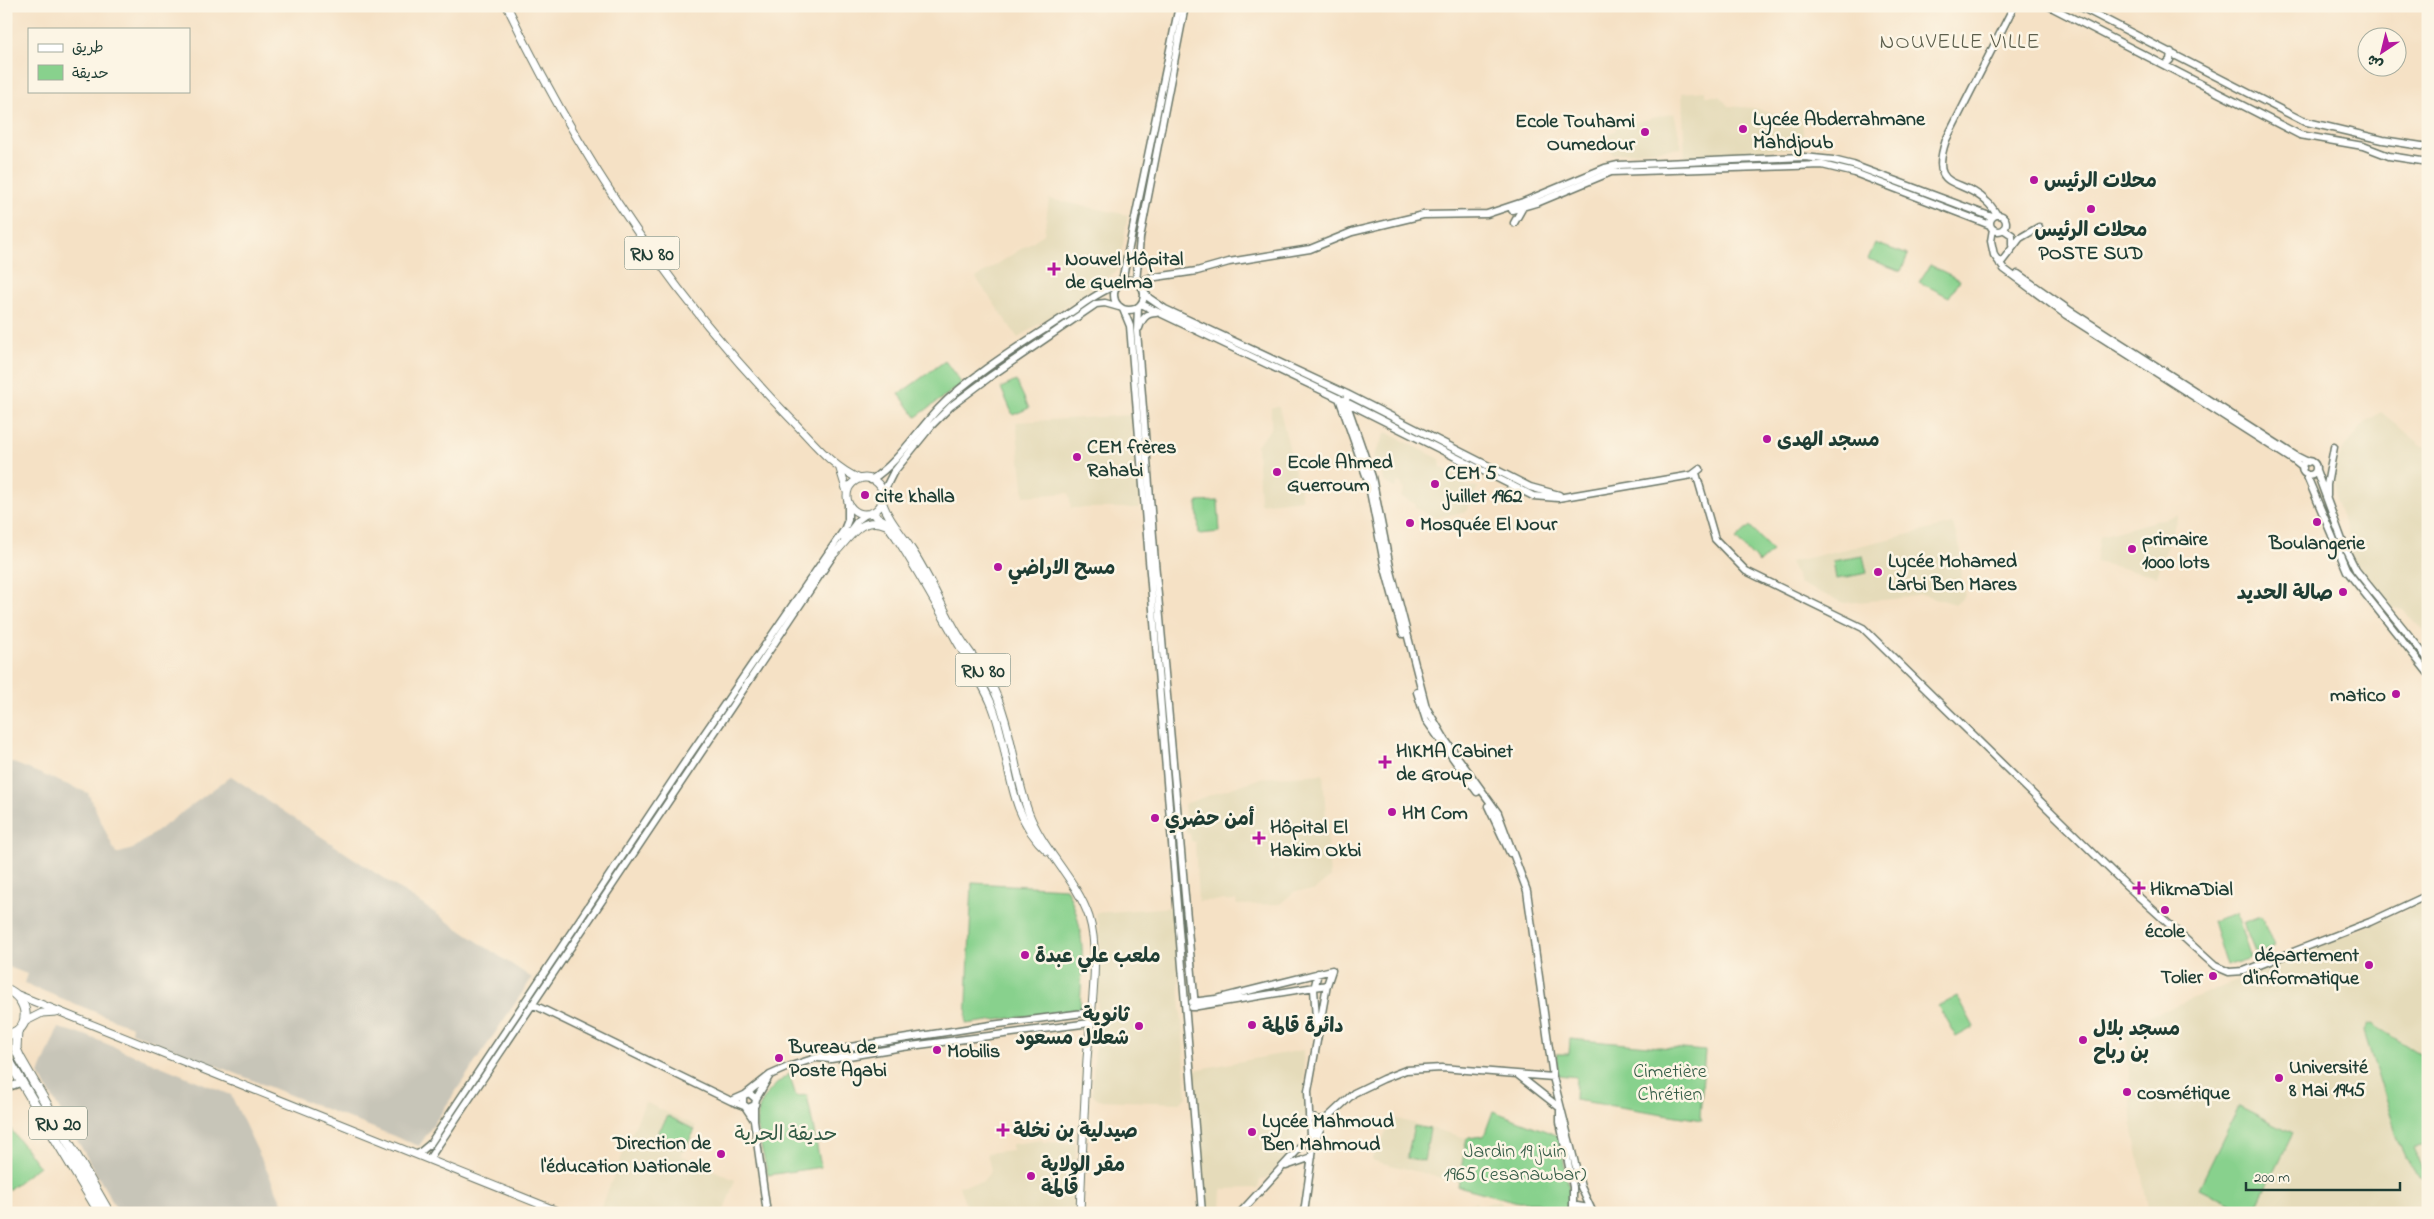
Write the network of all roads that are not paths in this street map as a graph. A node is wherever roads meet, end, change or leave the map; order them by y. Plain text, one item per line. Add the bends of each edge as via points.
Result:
1 (507, 6) edge
2 (1179, 6) edge
3 (1185, 6) edge
4 (2014, 6) edge
5 (2049, 6) edge
6 (2079, 6) edge
7 (2164, 48) junction
8 (2171, 52) junction
9 (2155, 60) junction
10 (2165, 65) junction
11 (2428, 147) edge
12 (2428, 162) edge
13 (1524, 207) junction
14 (1512, 210) dead end
15 (1994, 216) junction
16 (1514, 223) dead end
17 (1991, 227) junction
18 (2039, 227) dead end
19 (2003, 229) junction
20 (2011, 249) junction
21 (2000, 264) junction
22 (1137, 282) junction
23 (1120, 283) junction
24 (1144, 291) junction
25 (1139, 306) junction
26 (1121, 308) junction
27 (1161, 313) junction
28 (1137, 331) junction
29 (1347, 394) junction
30 (1338, 398) junction
31 (1346, 402) junction
32 (2334, 447) dead end
33 (2308, 462) junction
34 (839, 468) junction
35 (2316, 470) junction
36 (2304, 471) junction
37 (860, 479) junction
38 (871, 480) junction
39 (847, 492) junction
40 (883, 493) junction
41 (1565, 496) junction
42 (882, 501) junction
43 (2327, 502) junction
44 (848, 503) junction
45 (869, 514) junction
46 (890, 528) junction
47 (833, 555) junction
48 (2428, 659) edge
49 (2428, 673) edge
50 (1050, 854) junction
51 (1527, 891) junction
52 (2428, 895) edge
53 (1318, 972) junction
54 (1327, 985) junction
55 (1314, 989) junction
56 (10, 992) edge
57 (532, 1004) junction
58 (1195, 1005) junction
59 (1186, 1006) junction
60 (61, 1012) junction
61 (1090, 1012) junction
62 (24, 1022) junction
63 (1090, 1023) junction
64 (17, 1031) junction
65 (6, 1035) edge
66 (1318, 1044) junction
67 (6, 1056) edge
68 (816, 1058) junction
69 (1517, 1074) junction
70 (770, 1076) junction
71 (1553, 1077) junction
72 (24, 1082) junction
73 (6, 1088) edge
74 (744, 1096) junction
75 (756, 1099) junction
76 (732, 1101) junction
77 (754, 1106) junction
78 (745, 1107) junction
79 (1560, 1108) junction
80 (1309, 1116) junction
81 (754, 1120) junction
82 (1326, 1120) junction
83 (1310, 1136) junction
84 (1313, 1148) junction
85 (1296, 1151) junction
86 (418, 1154) junction
87 (1312, 1157) junction
88 (429, 1159) junction
89 (1302, 1161) junction
90 (1285, 1166) junction
91 (1309, 1172) junction
92 (1591, 1210) edge
93 (1572, 1212) edge
94 (100, 1213) edge
95 (110, 1213) edge
96 (562, 1213) edge
97 (767, 1213) edge
98 (1080, 1213) edge
99 (1202, 1213) edge
100 (1240, 1213) edge
101 (1304, 1213) edge

1 - 34 main road, RN 80 via 568,124 626,218 748,371
2 - 23 street
3 - 22 street via 1140,238
4 - 15 street via 1940,158 1945,176 1987,201
5 - 9 street
6 - 7 street
7 - 8 street
7 - 9 street
8 - 10 street
8 - 11 street via 2303,121
9 - 10 street
10 - 12 street via 2300,135
13 - 14 street
13 - 16 street
13 - 17 street via 1611,172 1822,165 1855,173
15 - 17 street
15 - 19 street via 2005,219
15 - 22 street via 1833,160 1798,158 1618,165 1487,214 1423,215 1352,232 1310,249
17 - 19 street
17 - 21 street via 1994,255
18 - 20 street via 2022,236
19 - 20 street via 2012,235
20 - 21 street
21 - 33 street
21 - 36 street via 2066,314 2293,460
22 - 23 street via 1127,280
22 - 24 street
23 - 26 street via 1114,296
23 - 38 street via 1104,290 968,383 940,407 887,468
24 - 25 street
24 - 29 street via 1165,309
25 - 26 street via 1130,310
25 - 27 street
25 - 28 street
26 - 40 street via 1105,303 1090,307 966,394 932,425 892,473
26 - 59 street via 1130,326
27 - 28 street via 1149,314
27 - 30 street
28 - 58 street
29 - 30 street
29 - 31 street
29 - 41 street via 1530,487
30 - 31 street
30 - 51 street via 1371,493 1386,568 1424,714 1494,815
31 - 41 street via 1524,493 1542,498
31 - 51 street via 1377,498 1390,567 1426,707 1446,741 1498,813
32 - 43 street
33 - 35 street via 2314,464
33 - 36 street
34 - 37 main road, RN 80
34 - 39 main road, RN 80
35 - 36 street via 2313,474
35 - 43 street
36 - 49 street via 2348,571
37 - 38 main road
37 - 39 main road
38 - 40 main road
39 - 44 main road
40 - 42 main road
41 - 52 street via 1698,471 1715,539 1746,571 1862,628 2126,886 2215,966 2229,972 2244,971 2370,922
42 - 45 main road
42 - 50 main road, RN 80 via 939,596 955,630 995,692 1028,811
43 - 48 street via 2345,548 2361,577
44 - 45 main road via 856,512
44 - 86 street via 849,515 844,530 430,1144
45 - 46 main road, RN 80
45 - 47 street via 858,520
46 - 47 main road via 873,522 863,524
46 - 50 main road, RN 80 via 987,694 999,728 1017,805 1037,842
47 - 57 street
50 - 61 main road, RN 80 via 1074,887 1089,918 1094,955
51 - 71 street
53 - 54 street via 1332,970
53 - 55 street
53 - 58 street
54 - 55 street
54 - 66 street
55 - 58 street
55 - 66 street
56 - 60 main road
56 - 62 highway via 25,1008
57 - 76 street
57 - 88 street
58 - 59 street
59 - 99 street
60 - 62 main road via 42,1013
60 - 86 main road
61 - 63 main road, RN 80
61 - 68 street via 850,1047
62 - 64 highway
63 - 68 street via 831,1059
63 - 98 main road, RN 80
64 - 65 highway
64 - 95 highway, RN 20 via 16,1049 20,1058
66 - 80 street via 1308,1091
67 - 72 highway, RN 20
68 - 70 street
69 - 71 street
69 - 79 street
69 - 82 street via 1459,1068 1406,1070 1354,1093
70 - 74 street
70 - 75 street
71 - 79 street
72 - 73 street
72 - 94 highway, RN 20
74 - 75 street via 753,1095
74 - 76 street
74 - 78 street
75 - 77 street
76 - 78 street
77 - 78 street
77 - 81 street
78 - 81 street
79 - 92 street via 1581,1187
79 - 93 street via 1573,1187
80 - 82 street
80 - 83 street
81 - 97 street
82 - 83 street
82 - 84 street via 1317,1133
83 - 84 street
83 - 85 street
84 - 87 street
85 - 89 street
85 - 90 street
86 - 88 main road
87 - 89 street
87 - 91 street
88 - 96 main road
89 - 90 street
89 - 91 street
90 - 100 street
91 - 101 street
92 - 93 street via 1581,1205

